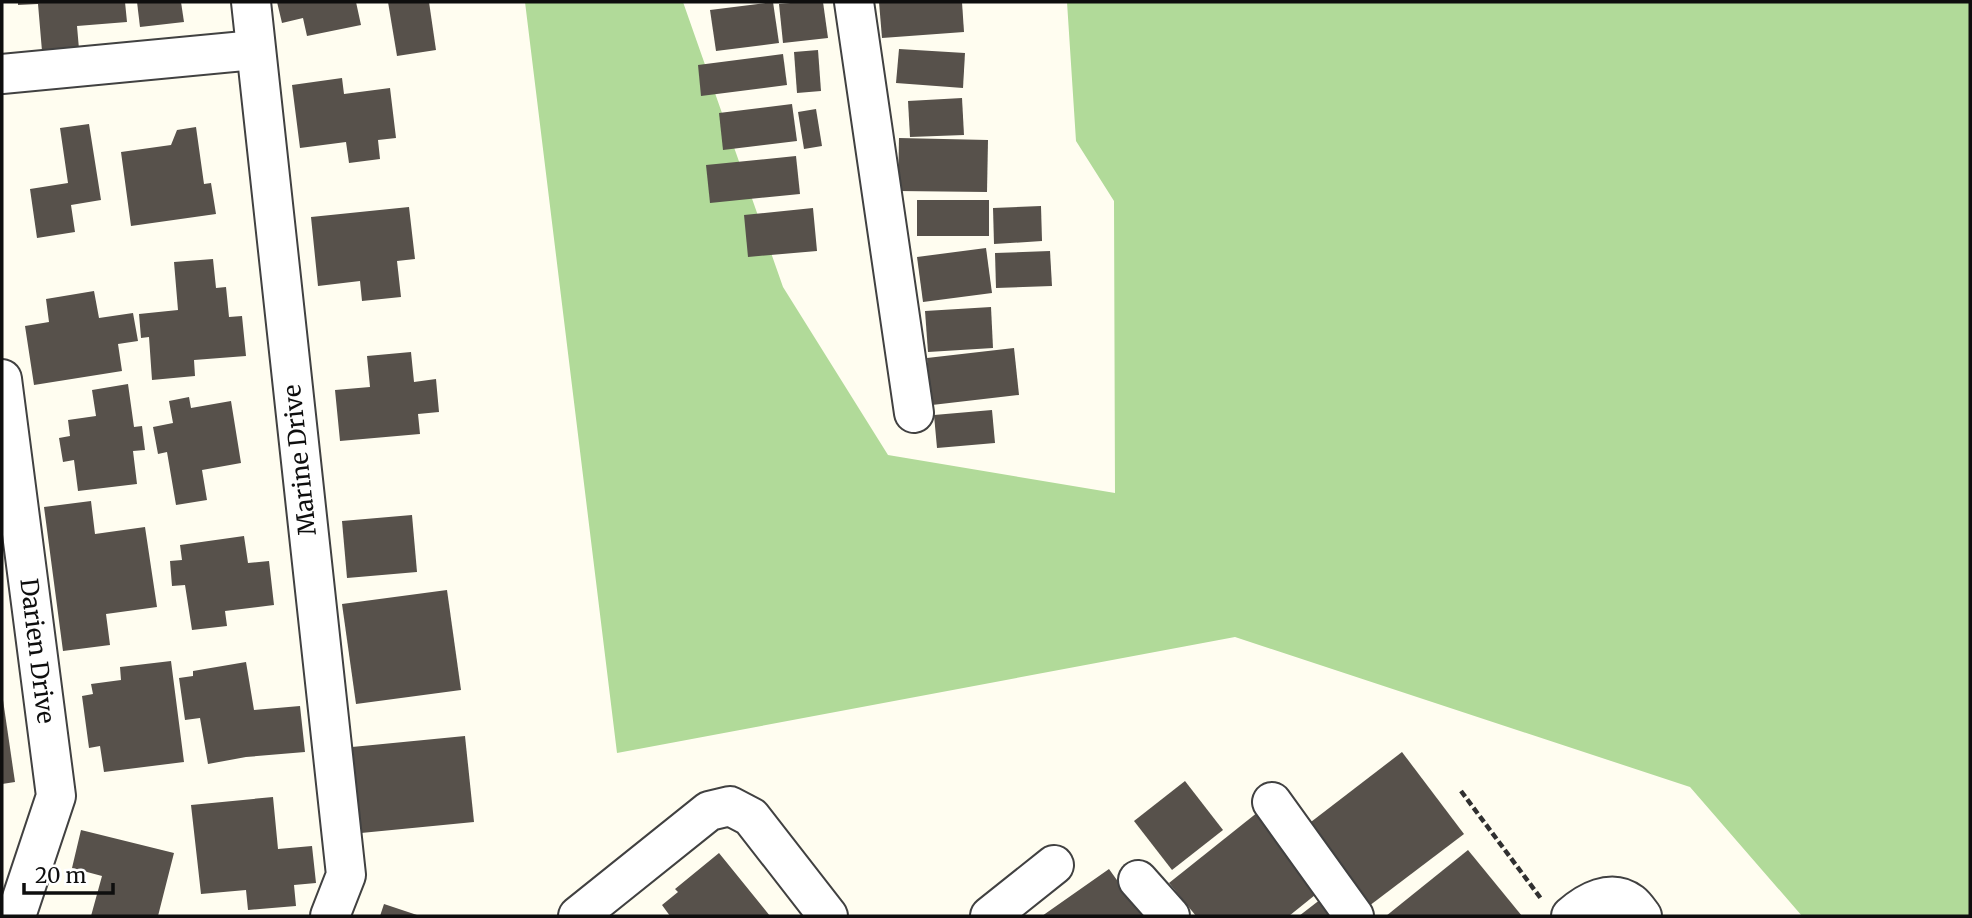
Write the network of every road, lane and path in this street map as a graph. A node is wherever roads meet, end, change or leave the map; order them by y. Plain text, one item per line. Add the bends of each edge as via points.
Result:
1 (251, 2) edge
2 (854, 2) edge
3 (255, 50) junction
4 (2, 74) edge
5 (2, 379) edge
6 (914, 412) dead end
7 (1461, 791) dead end
8 (1272, 802) dead end
9 (1054, 865) dead end
10 (1138, 880) dead end
11 (1558, 911) edge
12 (16, 916) edge
13 (330, 916) edge
14 (578, 916) edge
15 (828, 916) edge
16 (991, 916) edge
17 (1170, 916) edge
18 (1354, 916) edge
19 (1642, 916) edge

1 - 3 street, Marine Drive
2 - 6 street
3 - 4 street
3 - 13 street, Marine Drive via 346,875
5 - 12 street, Darien Drive via 56,796
7 - 11 path
8 - 18 street
9 - 16 street
10 - 17 street
11 - 19 street via 1607,896 1630,902
14 - 15 street via 709,811 730,806 751,817

